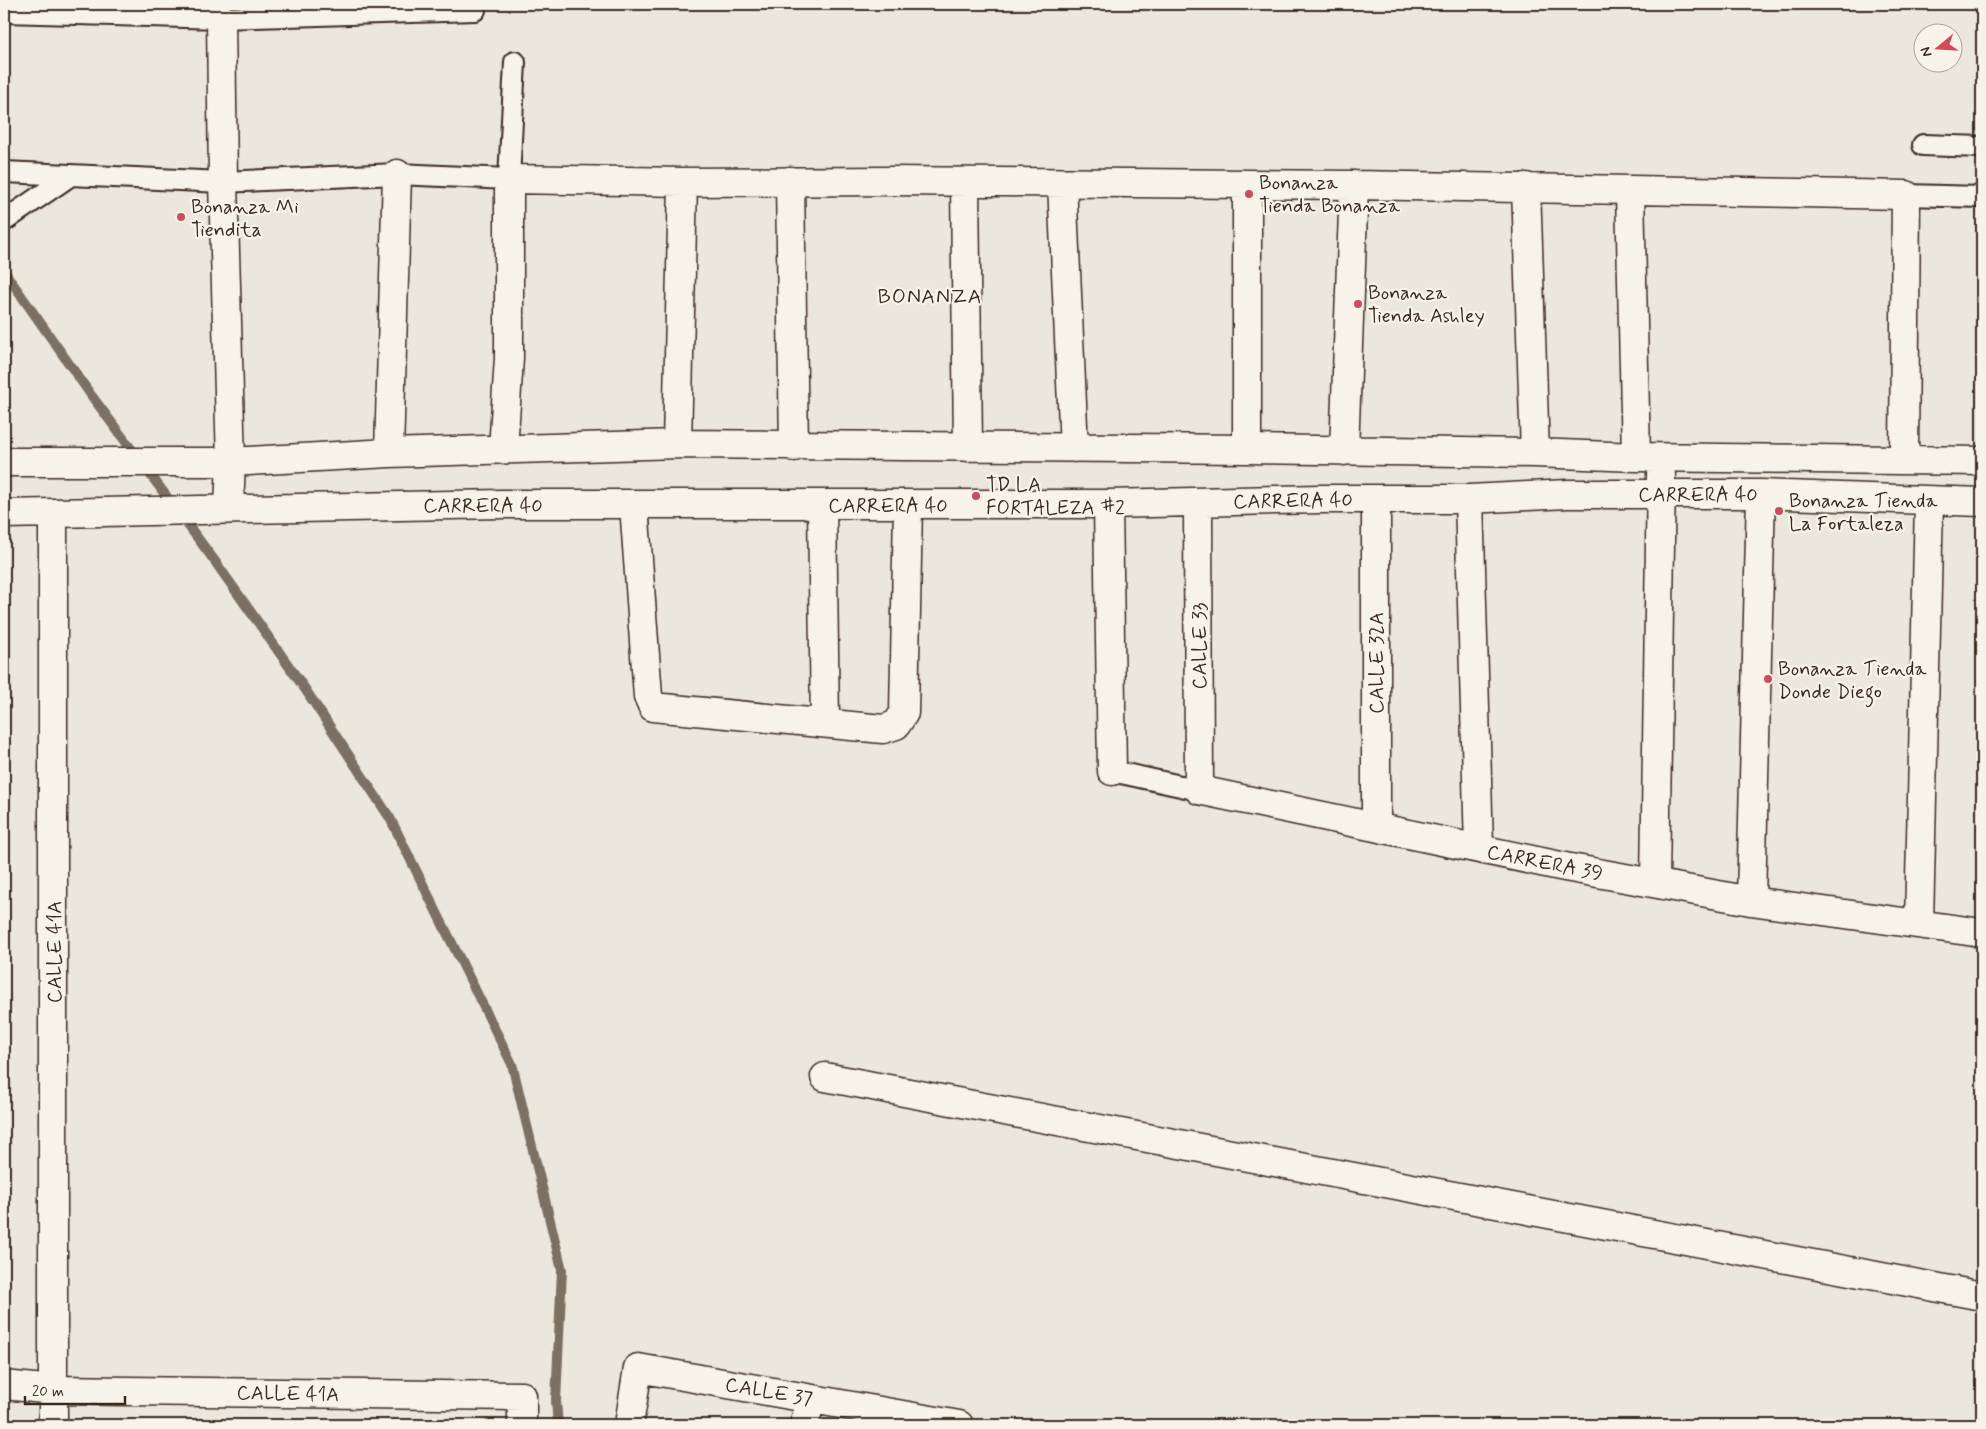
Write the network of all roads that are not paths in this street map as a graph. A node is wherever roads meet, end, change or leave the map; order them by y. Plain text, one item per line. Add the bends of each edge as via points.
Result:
1 (475, 10) dead end
2 (4, 12) edge
3 (221, 18) junction
4 (515, 62) dead end
5 (1923, 145) dead end
6 (1982, 148) edge
7 (4, 172) edge
8 (397, 174) junction
9 (71, 175) junction
10 (509, 179) junction
11 (223, 182) junction
12 (683, 182) junction
13 (790, 182) junction
14 (965, 182) junction
15 (1062, 183) junction
16 (1247, 184) junction
17 (1354, 184) junction
18 (1526, 187) junction
19 (1630, 190) junction
20 (1906, 195) junction
21 (1982, 197) edge
22 (4, 221) edge
23 (677, 444) junction
24 (794, 447) junction
25 (968, 447) junction
26 (1074, 448) junction
27 (503, 449) junction
28 (1247, 449) junction
29 (1344, 451) junction
30 (389, 453) junction
31 (1535, 453) junction
32 (1648, 457) junction
33 (1904, 459) junction
34 (1982, 461) edge
35 (4, 462) edge
36 (231, 462) junction
37 (1662, 494) junction
38 (1761, 494) junction
39 (1376, 499) junction
40 (1468, 499) junction
41 (1198, 502) junction
42 (1929, 502) junction
43 (1982, 502) edge
44 (1108, 504) junction
45 (634, 505) junction
46 (822, 505) junction
47 (908, 506) junction
48 (230, 508) junction
49 (53, 513) junction
50 (4, 514) edge
51 (825, 723) junction
52 (1112, 771) joint
53 (1200, 790) junction
54 (1376, 827) junction
55 (1479, 848) junction
56 (1655, 883) junction
57 (1751, 901) junction
58 (1919, 923) junction
59 (1982, 933) edge
60 (825, 1076) dead end
61 (1982, 1296) edge
62 (4, 1385) edge
63 (54, 1390) junction
64 (811, 1399) junction
65 (53, 1425) edge
66 (522, 1425) edge
67 (629, 1425) edge
68 (804, 1425) edge
69 (959, 1425) edge

1 - 3 lane
2 - 3 lane
3 - 11 street
4 - 10 lane
5 - 6 lane
7 - 9 lane
8 - 10 lane
8 - 11 lane
8 - 30 street
9 - 11 lane
9 - 22 lane
10 - 12 street
10 - 27 street via 509,358
11 - 36 street
12 - 13 street
12 - 23 street
13 - 14 street
13 - 24 street
14 - 15 street
14 - 25 street
15 - 16 street
15 - 26 street
16 - 17 street
16 - 28 street
17 - 18 street
17 - 29 street
18 - 19 street
18 - 31 street
19 - 20 street
19 - 32 street
20 - 21 lane
20 - 33 street
23 - 24 street, CARRERA 40
23 - 27 street, CARRERA 40
24 - 25 street, CARRERA 40
25 - 26 street, CARRERA 40
26 - 28 street, CARRERA 40
27 - 30 street, CARRERA 40
28 - 29 street, CARRERA 40
29 - 31 street, CARRERA 40
30 - 36 street, CARRERA 40
31 - 32 street, CARRERA 40
32 - 33 street, CARRERA 40
32 - 37 street
33 - 34 street, CARRERA 40
35 - 36 street, CARRERA 40
36 - 48 street
37 - 38 street, CARRERA 40
37 - 40 street, CARRERA 40
37 - 56 street
38 - 42 street, CARRERA 40
38 - 57 street
39 - 40 street, CARRERA 40
39 - 41 street, CARRERA 40
39 - 54 street, CALLE 32A
40 - 55 street
41 - 44 street, CARRERA 40
41 - 53 street, CALLE 33
42 - 43 street, CARRERA 40
42 - 58 street
44 - 47 street, CARRERA 40
44 - 52 street
45 - 46 street, CARRERA 40
45 - 48 street, CARRERA 40
45 - 51 street via 648,696 653,707
46 - 47 street, CARRERA 40
46 - 51 street
47 - 51 street via 904,713 896,725 883,729
48 - 49 street, CARRERA 40
49 - 50 street, CARRERA 40
49 - 63 street, CALLE 41A
52 - 53 lane, CARRERA 39
53 - 54 street, CARRERA 39
54 - 55 street, CARRERA 39
55 - 56 street, CARRERA 39
56 - 57 street, CARRERA 39
57 - 58 street, CARRERA 39
58 - 59 street, CARRERA 39
60 - 61 street
62 - 63 street
63 - 65 street, CALLE 41A
63 - 66 street, CALLE 41A via 522,1396
64 - 67 street, CALLE 37 via 638,1368
64 - 68 street
64 - 69 street, CALLE 37

